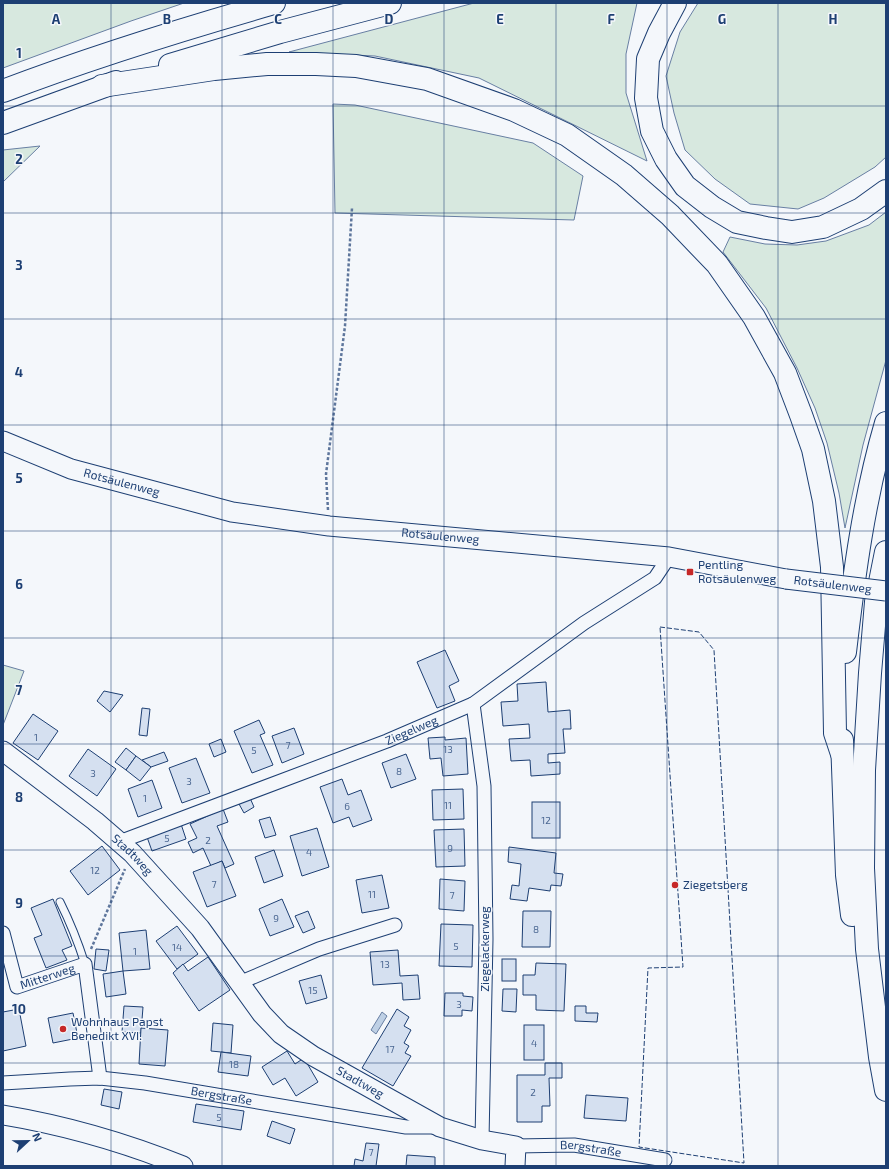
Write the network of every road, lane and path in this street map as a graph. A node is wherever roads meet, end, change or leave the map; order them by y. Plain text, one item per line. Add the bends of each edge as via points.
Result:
1 (274, 3) edge
2 (390, 3) edge
3 (675, 3) edge
4 (102, 86) junction
5 (3, 91) edge
6 (3, 123) edge
7 (886, 191) edge
8 (352, 208) dead end
9 (886, 423) edge
10 (3, 441) edge
11 (329, 526) junction
12 (886, 552) edge
13 (669, 557) junction
14 (886, 591) edge
15 (473, 704) junction
16 (3, 751) edge
17 (842, 754) junction
18 (125, 848) junction
19 (60, 902) dead end
20 (395, 925) dead end
21 (3, 933) edge
22 (867, 949) junction
23 (85, 964) junction
24 (239, 983) junction
25 (100, 1078) junction
26 (3, 1083) edge
27 (886, 1090) edge
28 (3, 1114) edge
29 (440, 1127) junction
30 (482, 1140) junction
31 (516, 1146) junction
32 (665, 1160) dead end
33 (183, 1166) edge
34 (515, 1166) edge

1 - 5 highway via 52,72
2 - 4 highway via 280,32
3 - 7 highway via 648,59 646,98 652,130 666,159 685,186 737,222 792,232 823,227 861,209
4 - 6 highway
4 - 17 highway via 214,69 267,64 356,66 427,79 514,110 567,135 624,175 670,215 717,264 754,317 785,373 813,449 824,501 832,567 835,733
8 - 11 path via 345,326 326,474
9 - 17 highway via 864,517 853,584 844,669
10 - 11 street, Rotsäulenweg via 71,469 232,512
11 - 13 street, Rotsäulenweg
12 - 22 highway via 876,602 864,770 863,868
13 - 14 street, Rotsäulenweg, bridge via 786,579
13 - 15 street, Ziegelweg via 655,578 584,623
15 - 18 street, Ziegelweg
15 - 30 street, Ziegelackerweg via 484,786 486,939
16 - 18 street, Stadtweg via 58,792
17 - 22 highway via 847,875 853,925
18 - 23 path
18 - 24 street, Stadtweg via 200,928
19 - 23 lane, Mitterweg
20 - 24 street via 319,949
21 - 23 street, Mitterweg via 17,986
22 - 27 highway
23 - 25 street, Mitterweg
24 - 29 street, Stadtweg via 281,1034 313,1056
25 - 26 street, Bergstraße
25 - 29 street, Bergstraße via 145,1083 406,1127
28 - 33 street via 36,1120 146,1151
29 - 30 street, Stadtweg
30 - 31 street
31 - 32 street, Bergstraße via 574,1145
31 - 34 street

